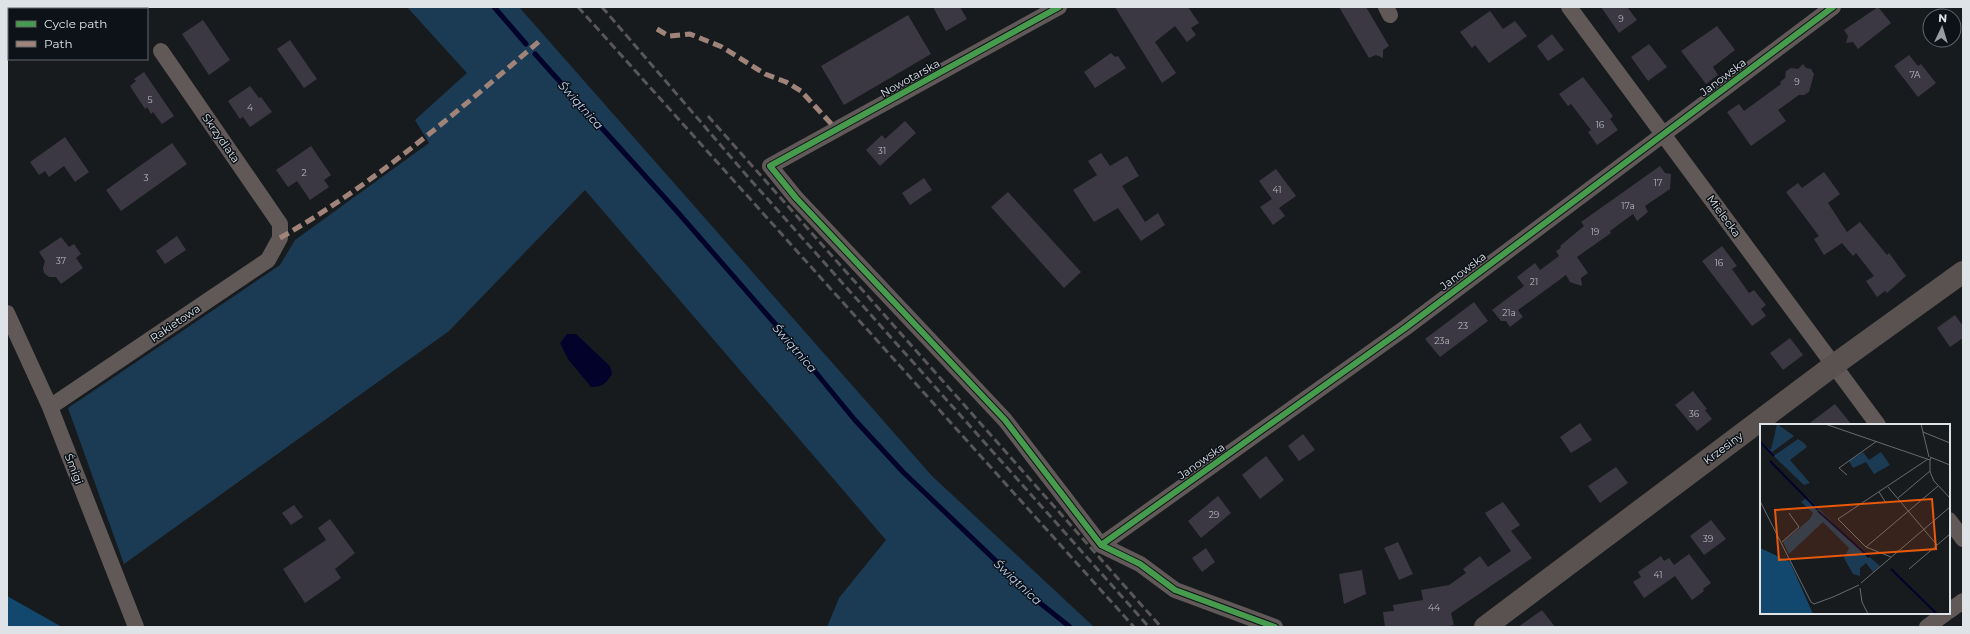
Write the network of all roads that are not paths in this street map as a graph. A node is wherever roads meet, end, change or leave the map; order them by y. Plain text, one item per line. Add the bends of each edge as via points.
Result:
1 (1059, 7) edge
2 (1569, 7) edge
3 (1833, 7) edge
4 (161, 51) dead end
5 (1663, 135) junction
6 (280, 224) joint
7 (1963, 272) edge
8 (7, 313) edge
9 (1834, 365) junction
10 (50, 407) junction
11 (1877, 424) edge
12 (1950, 521) edge
13 (1963, 539) edge
14 (1100, 544) junction
15 (1963, 601) edge
16 (1950, 610) edge
17 (1945, 614) edge
18 (136, 627) edge
19 (1275, 627) edge
20 (1485, 627) edge
21 (1927, 627) edge

1 - 14 street, Nowotarska via 770,166 796,198 1005,420
2 - 5 street, Mielecka
3 - 5 street, Janowska
4 - 6 street, Skrzydlata
5 - 9 street, Mielecka
5 - 14 street, Janowska via 1393,336
6 - 10 street, Rakietowa via 280,238 268,260
7 - 9 street, Krzesiny
8 - 10 street, Śmigi
9 - 11 street, Mielecka
9 - 20 street, Krzesiny
10 - 18 street, Śmigi
12 - 13 street
14 - 19 street via 1140,564 1175,590
15 - 16 street
17 - 21 street

